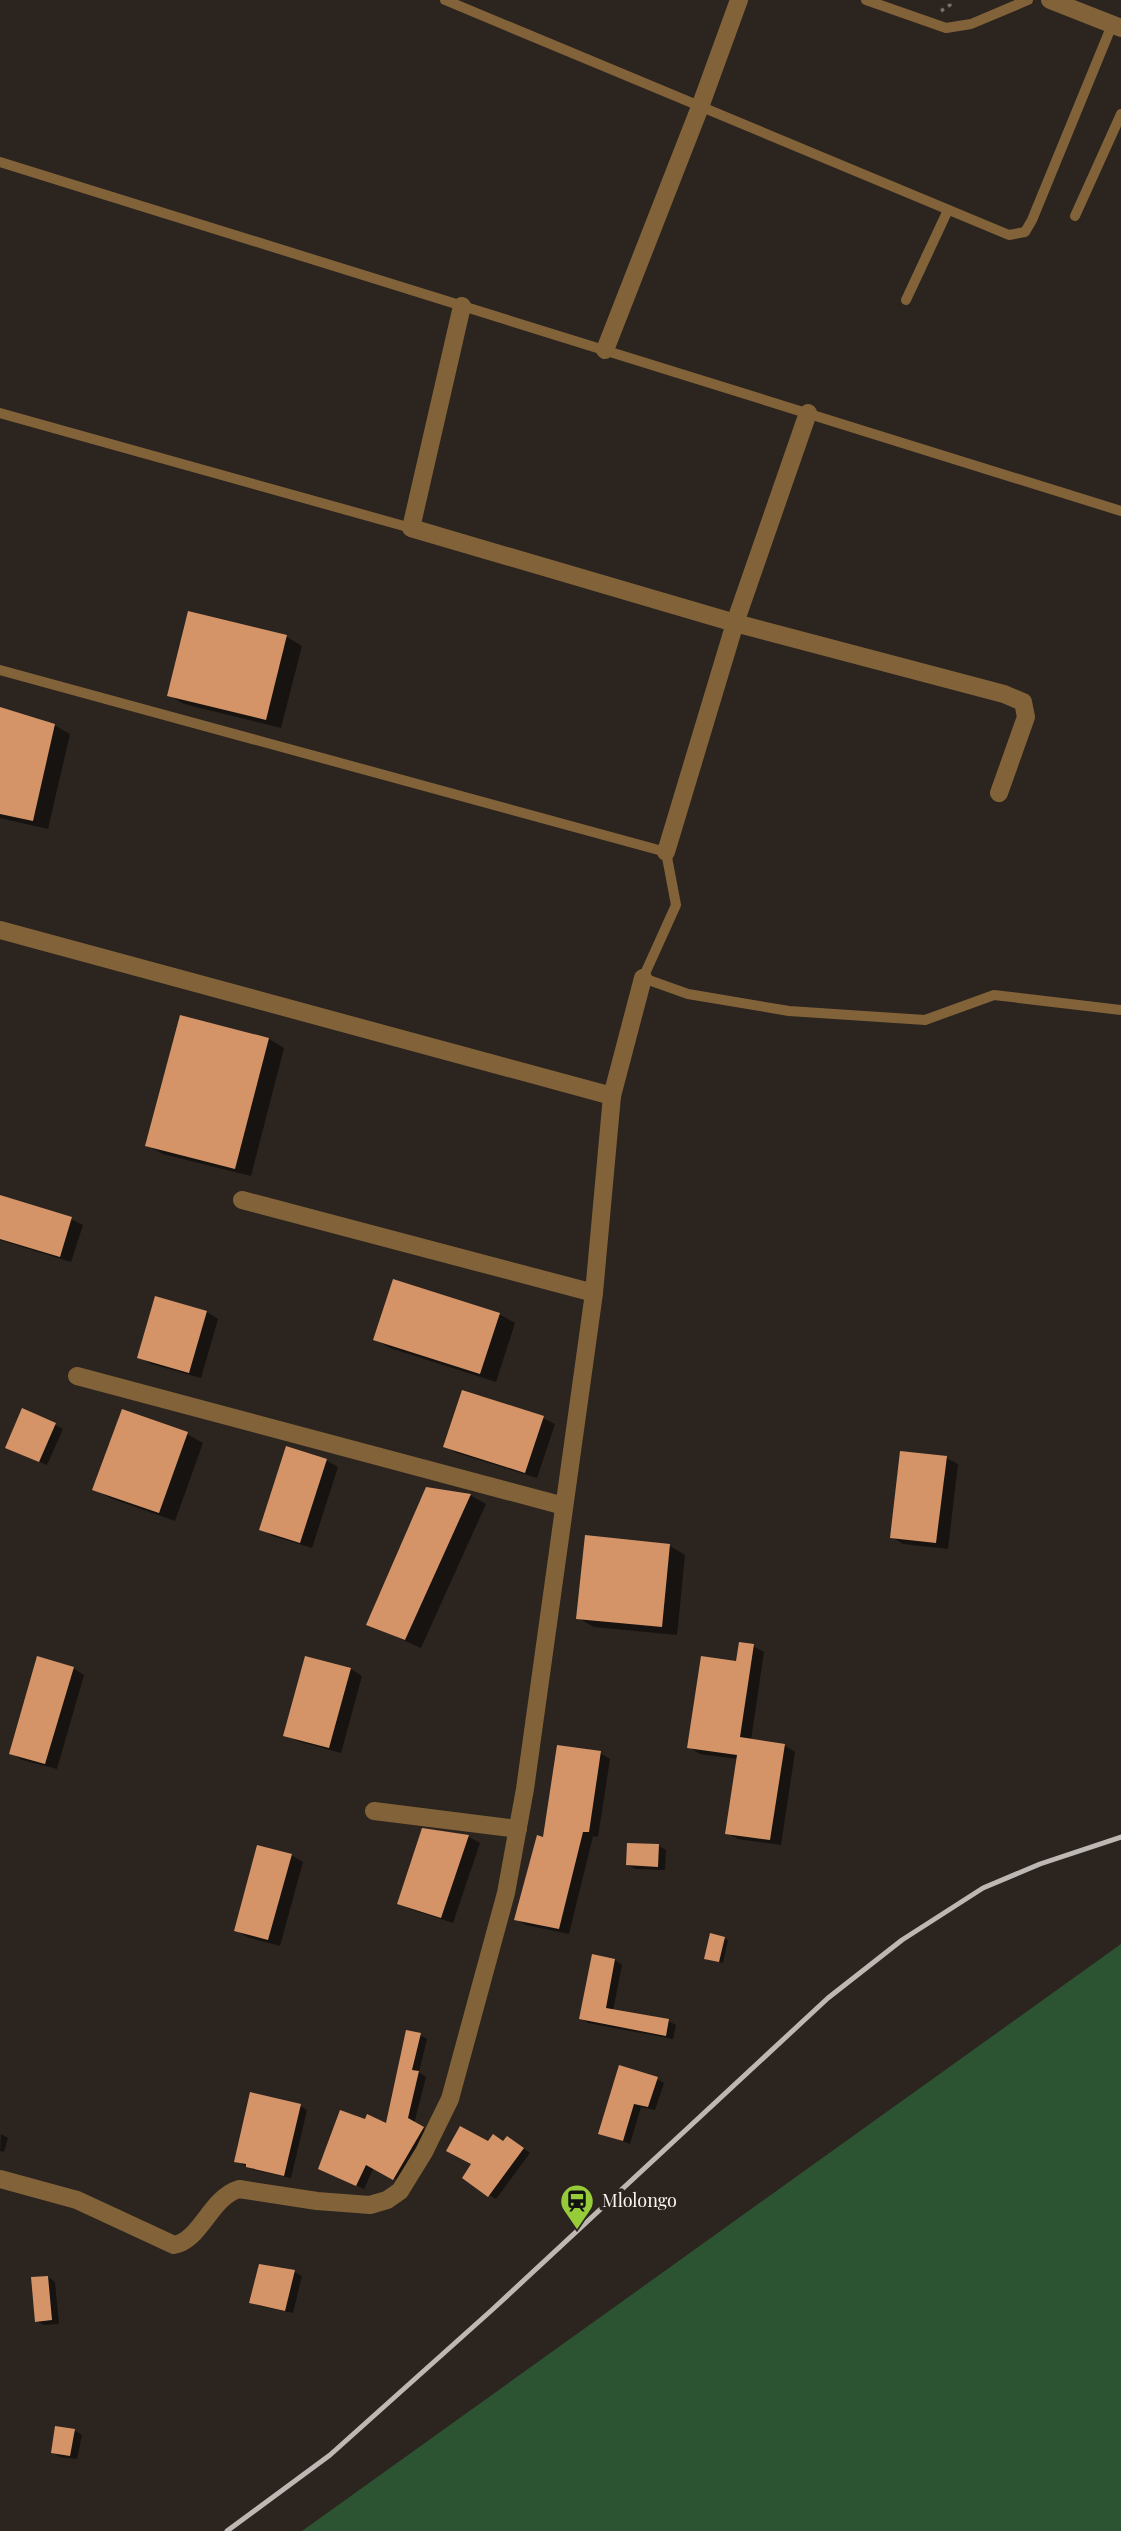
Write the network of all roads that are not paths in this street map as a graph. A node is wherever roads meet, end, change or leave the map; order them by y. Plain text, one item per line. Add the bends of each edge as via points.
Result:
1 (445, 0) edge
2 (739, 0) edge
3 (866, 0) edge
4 (1028, 0) edge
5 (1050, 0) edge
6 (1117, 27) edge
7 (700, 107) junction
8 (1121, 114) edge
9 (0, 162) edge
10 (948, 210) junction
11 (1075, 216) dead end
12 (906, 300) dead end
13 (463, 306) junction
14 (605, 350) junction
15 (0, 413) edge
16 (808, 414) junction
17 (1121, 511) edge
18 (411, 528) junction
19 (735, 623) junction
20 (0, 670) edge
21 (999, 793) dead end
22 (666, 852) junction
23 (0, 930) edge
24 (643, 978) junction
25 (1121, 1010) edge
26 (612, 1096) junction
27 (242, 1200) dead end
28 (594, 1293) junction
29 (76, 1376) dead end
30 (564, 1506) junction
31 (374, 1811) dead end
32 (518, 1829) junction
33 (0, 2179) edge

1 - 7 lane
2 - 7 street
3 - 4 lane via 946,28 971,24
5 - 6 street
6 - 10 lane via 1025,232 1009,236
7 - 10 lane
7 - 14 street
8 - 11 lane
9 - 13 lane
10 - 12 lane
13 - 14 lane
13 - 18 street
14 - 16 lane
15 - 18 lane
16 - 17 lane
16 - 19 street
18 - 19 street
19 - 21 street via 1023,702 1026,716
19 - 22 street
20 - 22 lane
22 - 24 lane via 676,905
23 - 26 street
24 - 25 lane via 688,994 789,1011 925,1020 994,995
24 - 26 street
26 - 28 street
27 - 28 street
28 - 30 street
29 - 30 street
30 - 32 street
31 - 32 street
32 - 33 street via 506,1893 450,2099 424,2152 394,2196 370,2205 239,2189 217,2203 187,2239 174,2245 77,2200

